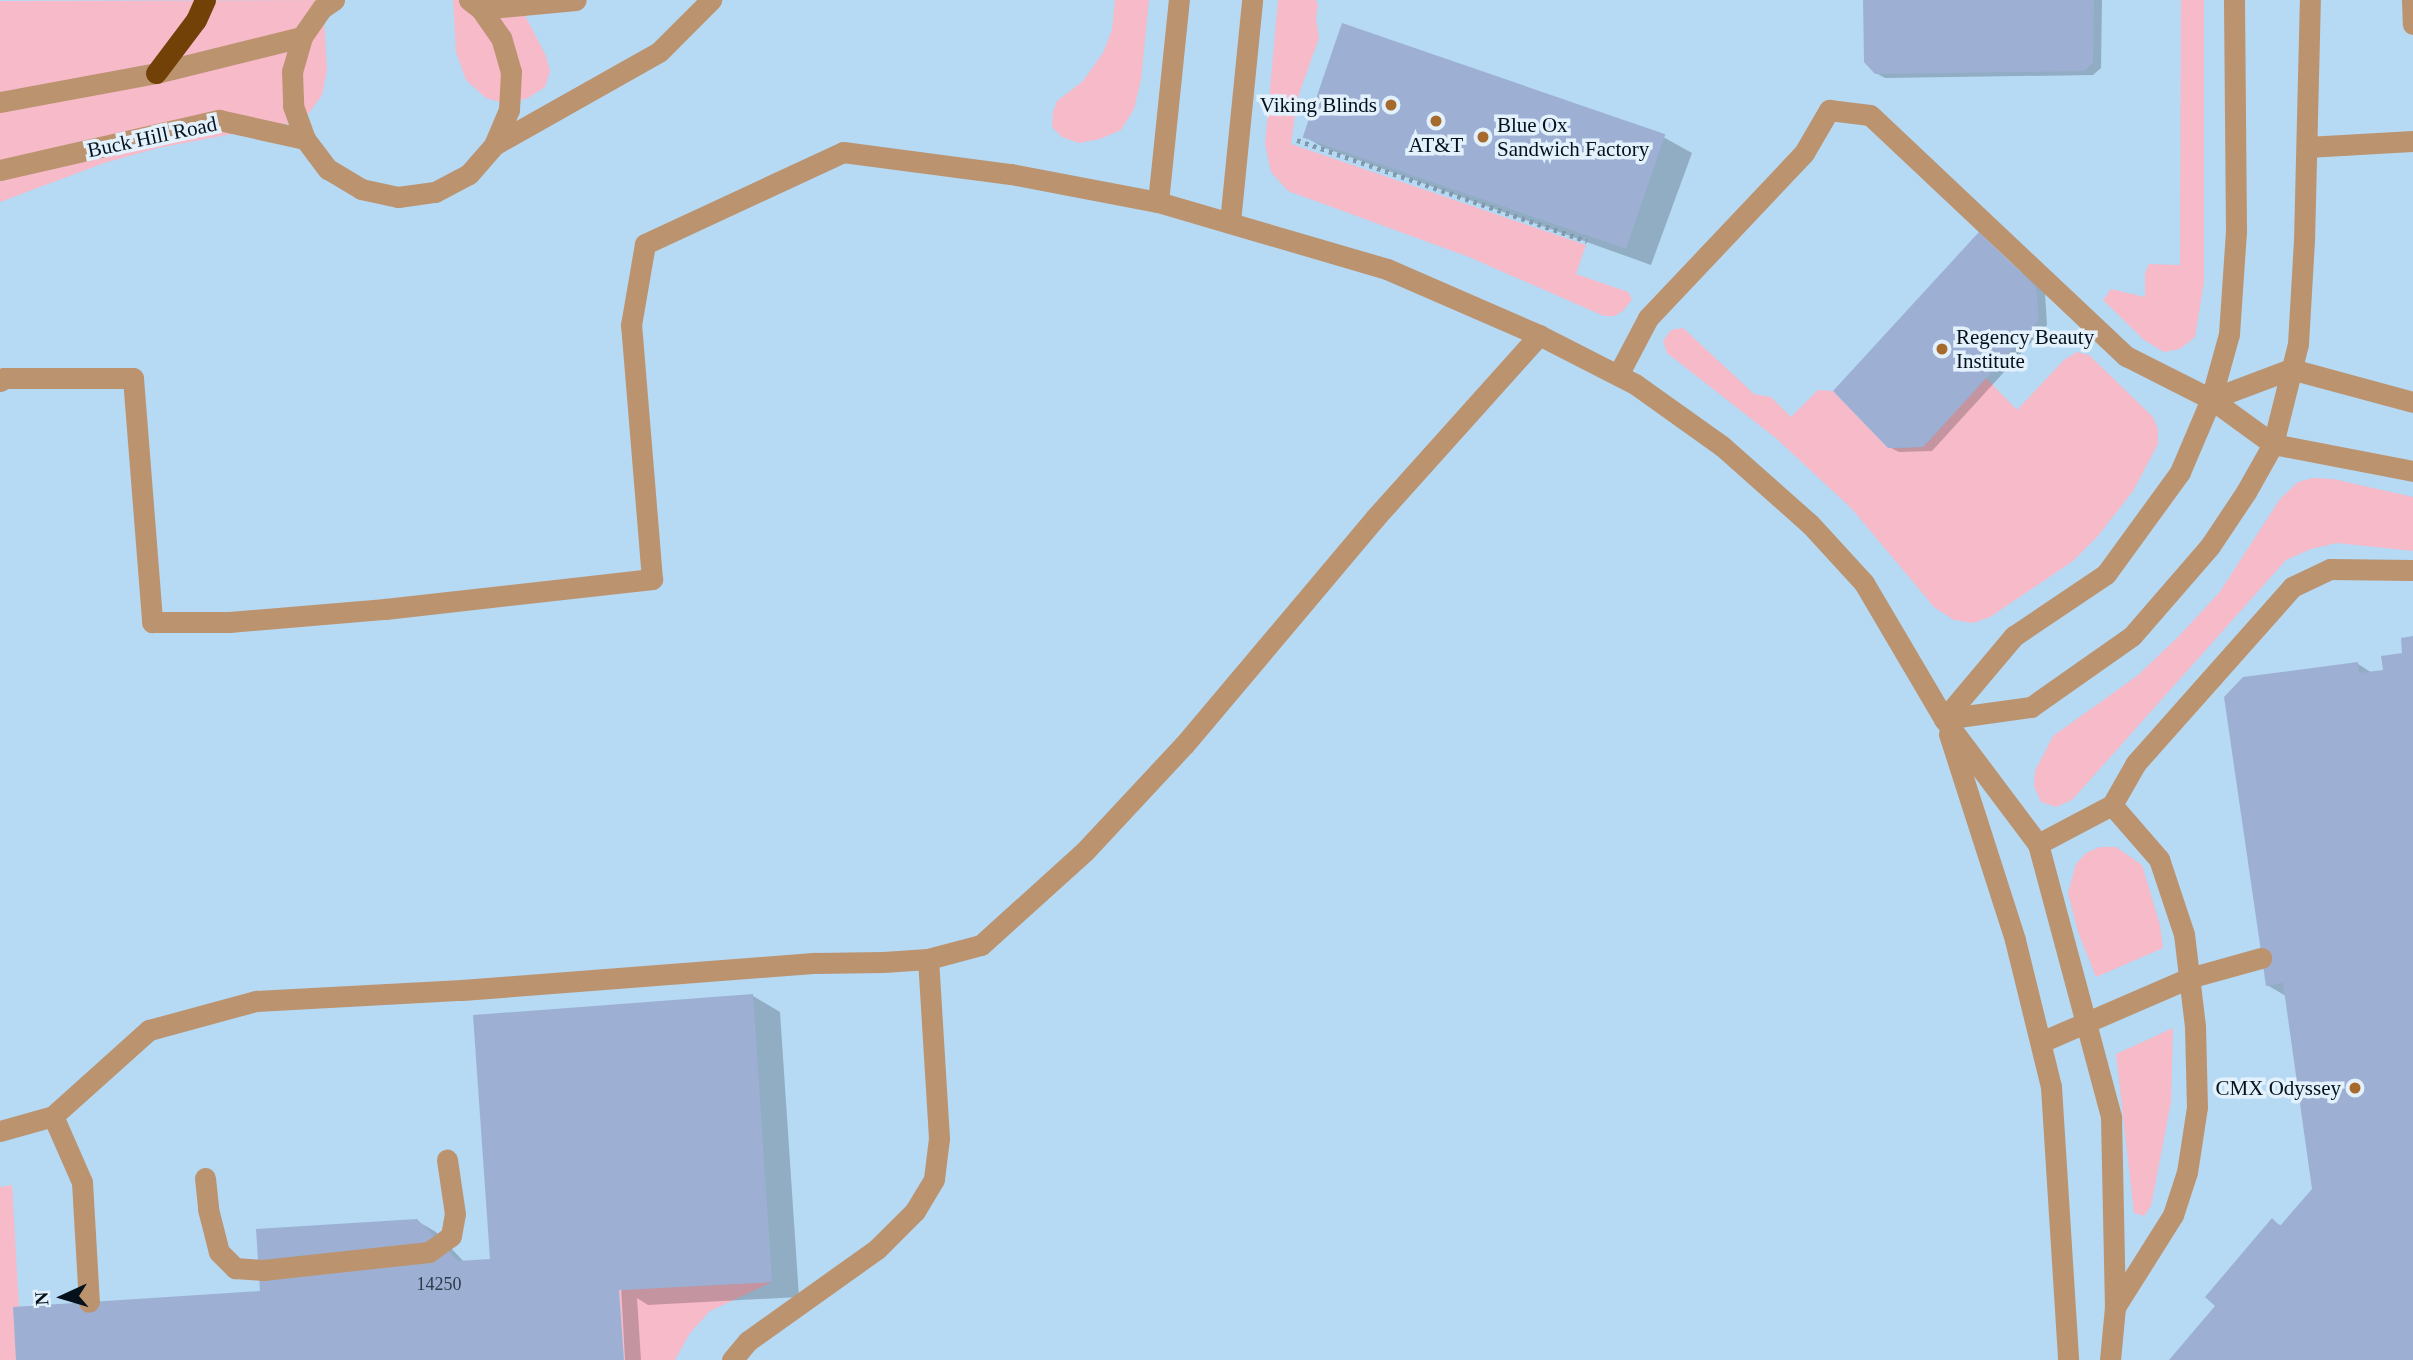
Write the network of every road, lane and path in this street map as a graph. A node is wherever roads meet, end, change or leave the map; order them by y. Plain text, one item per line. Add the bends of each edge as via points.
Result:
1 (205, 0) edge
2 (334, 0) edge
3 (576, 0) edge
4 (710, 0) edge
5 (1179, 0) edge
6 (1252, 0) edge
7 (2234, 0) edge
8 (2310, 0) edge
9 (2412, 0) edge
10 (475, 5) edge
11 (2413, 24) edge
12 (302, 37) junction
13 (156, 73) junction
14 (0, 102) edge
15 (304, 139) junction
16 (1297, 140) dead end
17 (2413, 141) edge
18 (494, 145) junction
19 (2307, 147) junction
20 (0, 170) edge
21 (1158, 202) junction
22 (1230, 222) junction
23 (1587, 242) dead end
24 (1539, 335) junction
25 (2291, 369) junction
26 (1618, 375) junction
27 (0, 381) edge
28 (2211, 400) junction
29 (2413, 402) edge
30 (2273, 444) junction
31 (2413, 471) edge
32 (2413, 570) edge
33 (1944, 719) junction
34 (2112, 805) junction
35 (2038, 844) junction
36 (2262, 958) dead end
37 (928, 959) junction
38 (2189, 978) junction
39 (2086, 1022) junction
40 (2041, 1042) junction
41 (53, 1116) junction
42 (0, 1131) edge
43 (447, 1160) dead end
44 (205, 1178) dead end
45 (89, 1302) dead end
46 (2115, 1307) junction
47 (732, 1360) edge
48 (2068, 1360) edge
49 (2110, 1360) edge

1 - 13 highway via 196,20
2 - 12 street via 322,8
3 - 10 street
4 - 18 street via 659,52
5 - 21 street
6 - 22 street
7 - 28 street via 2236,230 2229,334
8 - 19 street
9 - 11 street
10 - 18 street via 501,38 511,72 509,110
12 - 13 street
12 - 15 street via 292,71 292,106
13 - 14 street
15 - 18 street via 328,169 361,189 398,197 435,192 469,174
15 - 20 street, Buck Hill Road via 219,120
16 - 23 path
17 - 19 street
19 - 25 street via 2298,344
21 - 22 street
21 - 27 street via 1011,174 843,152 645,244 631,325 652,579 340,613 229,622 152,622 133,378
22 - 24 street via 1387,269
24 - 26 street
24 - 37 street via 1375,518 1193,735 1085,851 981,945
25 - 28 street
25 - 29 street
25 - 30 street
26 - 28 street via 1648,318 1804,153 1829,110 1870,115 2126,356
26 - 33 street via 1722,446 1810,524 1864,583
28 - 30 street
28 - 33 street via 2180,472 2106,574 2014,636
30 - 31 street
30 - 33 street via 2210,546 2132,636 2031,707
32 - 34 street via 2330,569 2292,587 2136,763
33 - 35 street
33 - 40 street via 2015,940
34 - 35 street
34 - 38 street via 2159,859 2184,934
35 - 39 street
36 - 38 street
37 - 41 street via 256,1001 149,1030
37 - 47 street via 939,1138 934,1179 915,1211 877,1249 748,1341
38 - 39 street
38 - 46 street via 2197,1107 2187,1172 2174,1215
39 - 40 street
39 - 46 street via 2111,1116
40 - 48 street via 2051,1087
41 - 42 street
41 - 45 street via 82,1182
43 - 44 street via 454,1214 451,1236 429,1252 263,1270 235,1268 219,1252
46 - 49 street

